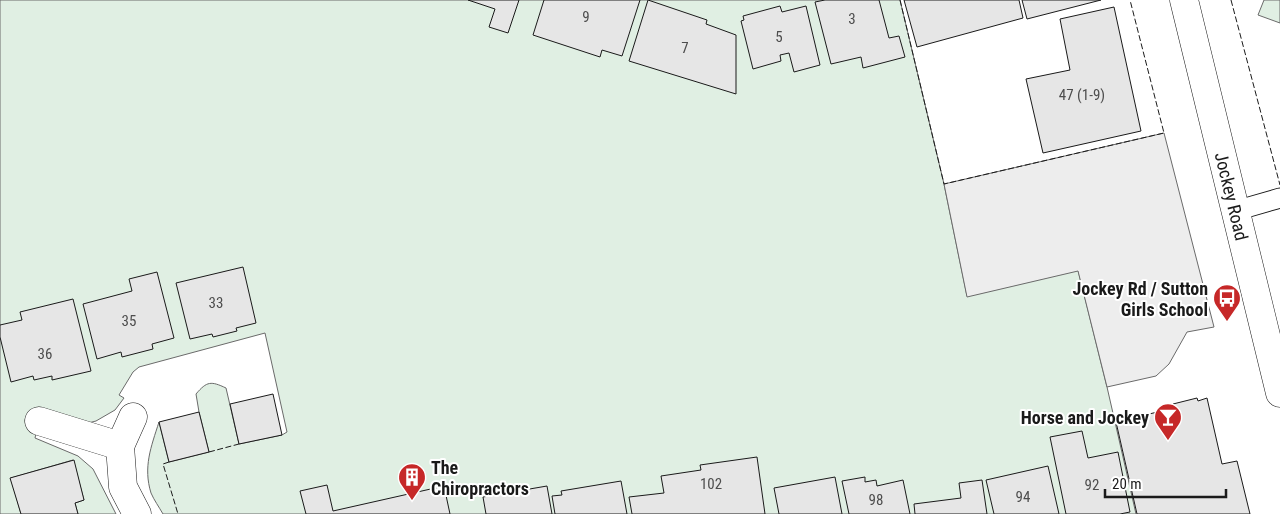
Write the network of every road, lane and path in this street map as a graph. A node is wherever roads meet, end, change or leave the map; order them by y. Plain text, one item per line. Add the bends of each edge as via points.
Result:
1 (1184, 0) edge
2 (1280, 198) edge
3 (1235, 211) junction
4 (1280, 394) edge
5 (133, 417) dead end
6 (39, 421) dead end
7 (120, 446) junction
8 (137, 514) edge

1 - 3 main road, Jockey Road
2 - 3 lane
3 - 4 main road, Jockey Road
5 - 7 main road
6 - 7 main road
7 - 8 main road via 124,487

